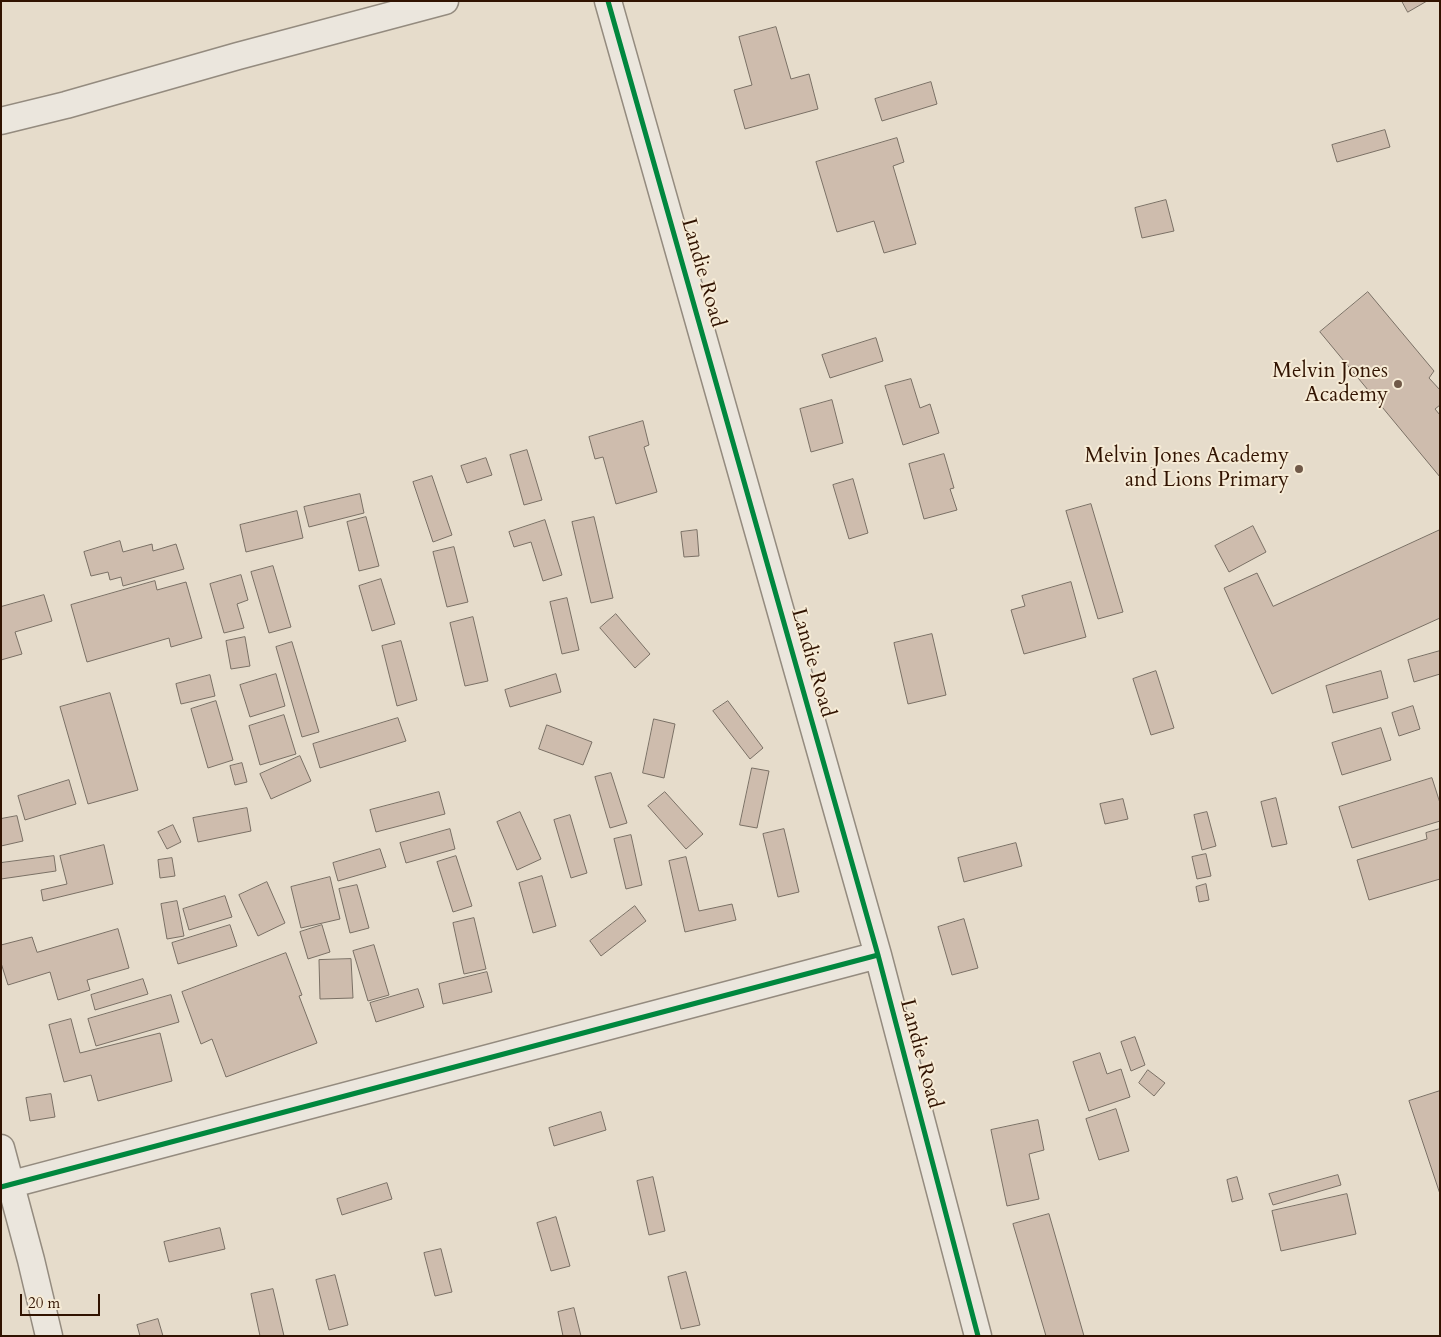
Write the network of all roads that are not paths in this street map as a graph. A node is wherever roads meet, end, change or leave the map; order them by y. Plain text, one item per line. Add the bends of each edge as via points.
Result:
1 (445, 1) edge
2 (608, 1) edge
3 (1, 121) edge
4 (878, 955) junction
5 (1, 1148) edge
6 (6, 1185) edge
7 (49, 1336) edge
8 (978, 1336) edge

1 - 3 street
2 - 4 street, Landie Road
4 - 6 street
4 - 8 street, Landie Road
5 - 6 street
6 - 7 street via 31,1260

